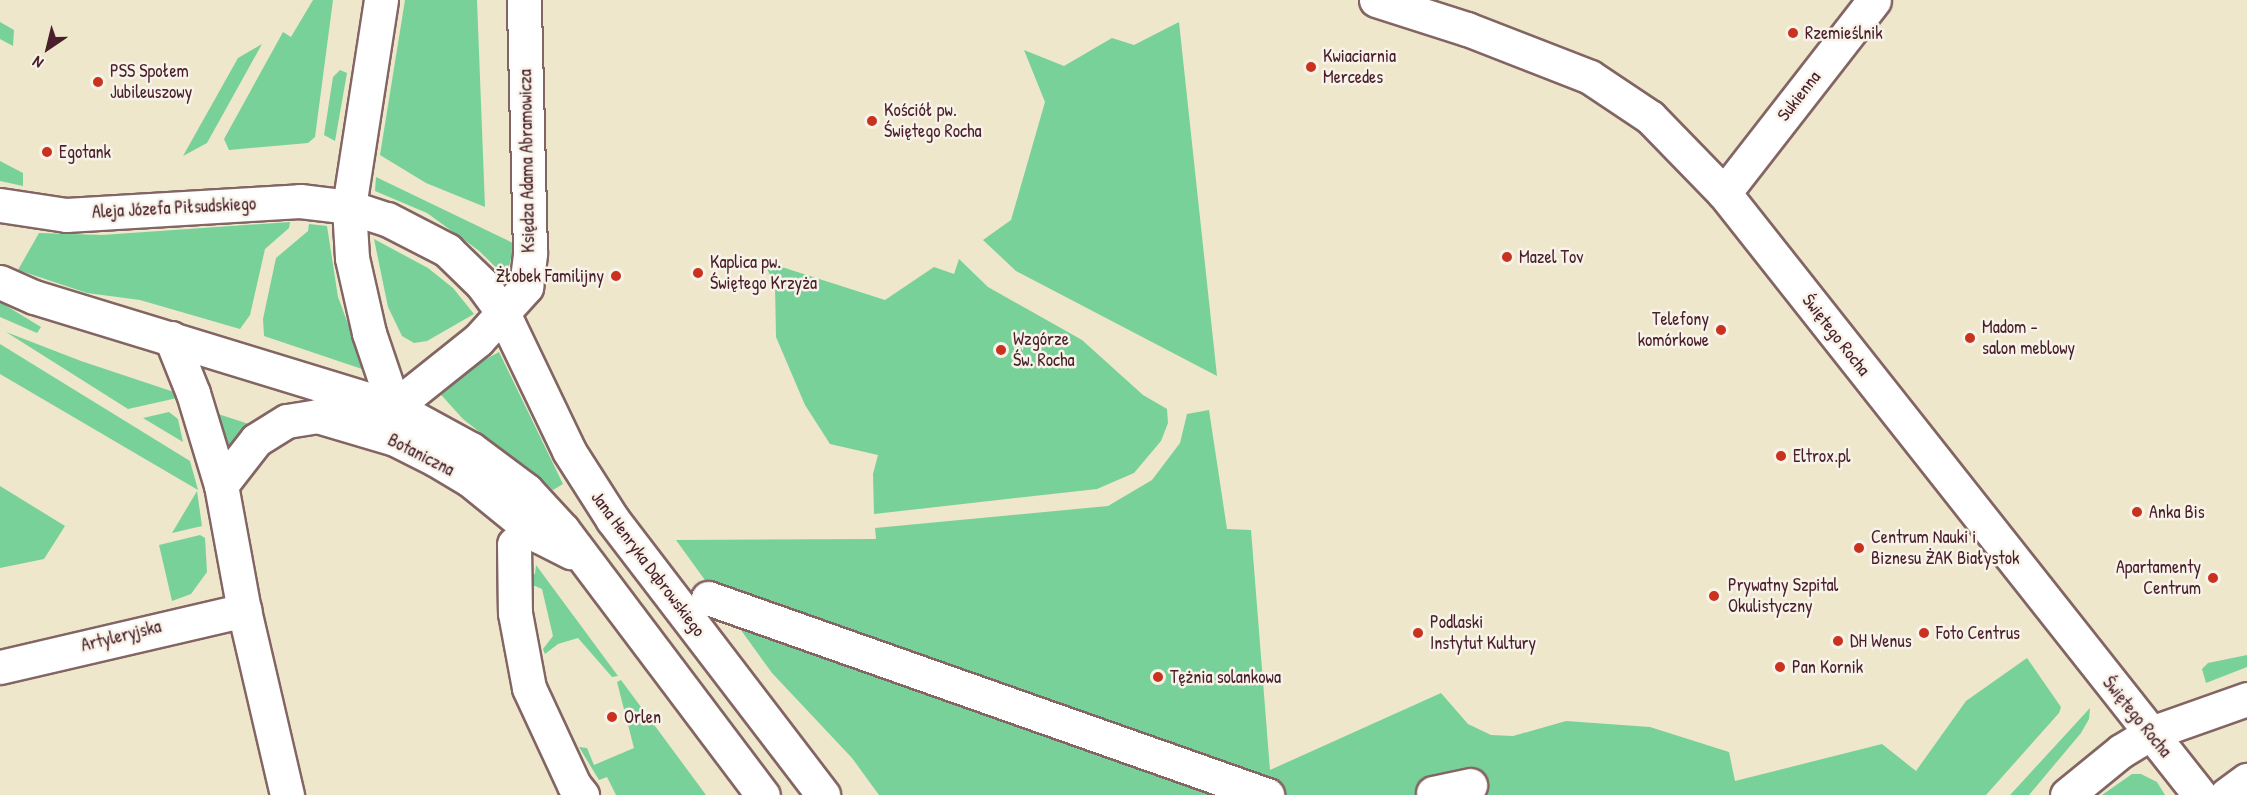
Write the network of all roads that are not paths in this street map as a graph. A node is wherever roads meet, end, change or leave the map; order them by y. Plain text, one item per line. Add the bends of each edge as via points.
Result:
1 (381, 0) edge
2 (524, 0) edge
3 (1376, 0) edge
4 (1874, 0) edge
5 (1724, 193) junction
6 (0, 205) edge
7 (349, 207) junction
8 (0, 282) edge
9 (503, 313) junction
10 (171, 338) junction
11 (394, 407) junction
12 (220, 485) junction
13 (514, 544) dead end
14 (589, 562) junction
15 (708, 598) dead end
16 (244, 610) junction
17 (0, 667) edge
18 (2247, 699) edge
19 (2151, 733) junction
20 (2247, 780) edge
21 (1470, 785) dead end
22 (1433, 794) dead end
23 (287, 795) edge
24 (582, 795) edge
25 (763, 795) edge
26 (824, 795) edge
27 (1267, 795) edge
28 (2067, 795) edge
29 (2200, 795) edge
30 (2226, 795) edge

1 - 7 street
2 - 9 street, Księdza Adama Abramowicza via 530,252 526,287
3 - 5 street, Świętego Rocha via 1467,29 1590,77 1650,117
4 - 5 street, Sukienna
5 - 19 street, Świętego Rocha
6 - 7 street, Aleja Józefa Piłsudskiego via 66,215 300,201
7 - 9 street, Aleja Józefa Piłsudskiego via 416,231 447,250 482,284
7 - 11 street via 352,258
8 - 10 street via 34,297
9 - 11 street, Księdza Adama Abramowicza via 478,340
9 - 26 street, Jana Henryka Dąbrowskiego via 581,473
10 - 11 street
10 - 12 street via 193,393
11 - 14 street via 499,467 526,490
12 - 14 street, Botaniczna via 256,440 287,422 316,416 395,439 435,459 470,480 539,536
12 - 16 street
13 - 24 street via 515,613 529,688
14 - 25 street
15 - 27 street
16 - 17 street, Artyleryjska
16 - 23 street
18 - 19 street
19 - 28 street via 2121,751
19 - 29 street, Świętego Rocha
20 - 30 street
21 - 22 street

